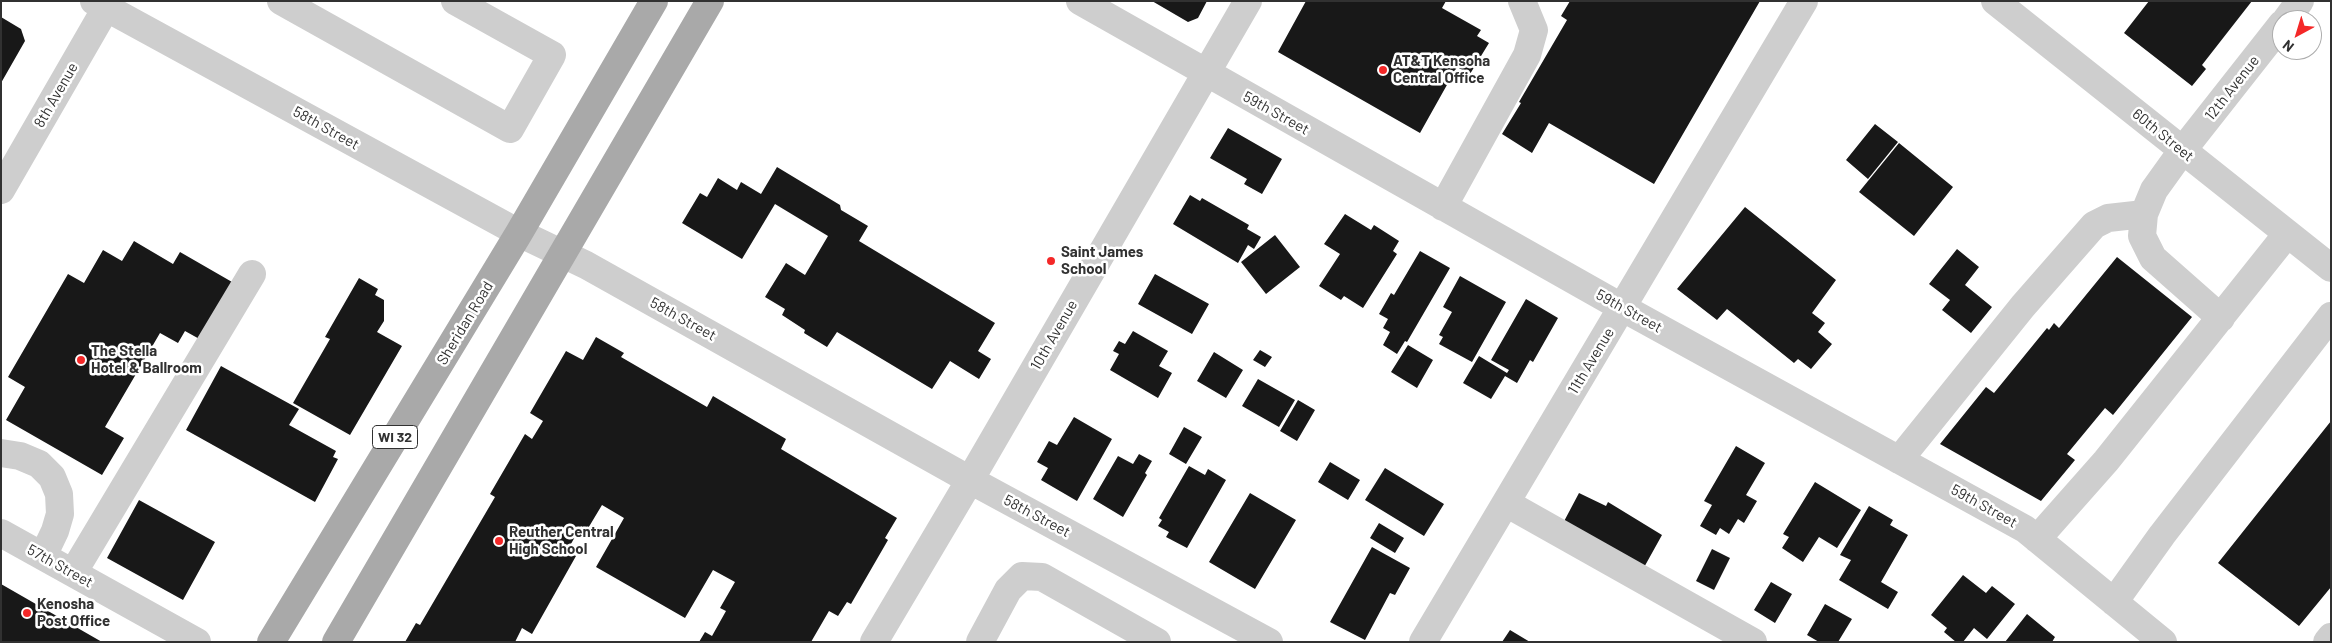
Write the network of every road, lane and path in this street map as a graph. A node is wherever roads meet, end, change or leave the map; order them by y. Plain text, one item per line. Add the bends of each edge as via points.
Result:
1 (281, 1) edge
2 (454, 1) edge
3 (710, 1) edge
4 (1080, 1) edge
5 (1248, 1) edge
6 (1522, 1) edge
7 (1804, 1) edge
8 (1995, 1) edge
9 (104, 4) edge
10 (647, 4) edge
11 (2272, 37) edge
12 (1205, 74) junction
13 (2182, 151) junction
14 (1, 190) edge
15 (1444, 207) junction
16 (2144, 214) junction
17 (519, 233) junction
18 (2287, 234) junction
19 (564, 253) junction
20 (2331, 268) edge
21 (252, 274) dead end
22 (1623, 308) junction
23 (2331, 316) edge
24 (2221, 318) junction
25 (1, 453) edge
26 (1899, 460) junction
27 (970, 480) junction
28 (1506, 503) junction
29 (1, 533) edge
30 (2037, 539) junction
31 (43, 556) junction
32 (73, 573) junction
33 (2114, 602) junction
34 (2331, 637) edge
35 (1253, 638) edge
36 (197, 642) edge
37 (271, 642) edge
38 (336, 642) edge
39 (874, 642) edge
40 (980, 642) edge
41 (1157, 642) edge
42 (1423, 642) edge
43 (1753, 642) edge
44 (2163, 642) edge
45 (2327, 642) edge

1 - 2 street via 510,129 552,55
3 - 19 main road
4 - 12 street, 59th Street
5 - 12 street, 10th Avenue
6 - 15 street via 1534,30 1527,54
7 - 22 street, 11th Avenue
8 - 13 street, 60th Street
9 - 14 street, 8th Avenue
9 - 17 street, 58th Street
10 - 17 main road, Sheridan Road / WI 32
11 - 13 street, 12th Avenue
12 - 15 street, 59th Street
12 - 27 street, 10th Avenue
13 - 16 street, 12th Avenue via 2154,190
13 - 18 street, 60th Street
15 - 22 street, 59th Street
16 - 24 street via 2142,236 2153,258
16 - 26 street via 2108,218 2094,225 2023,306
17 - 19 street, 58th Street
17 - 37 main road, Sheridan Road / WI 32
18 - 20 street, 60th Street
18 - 24 street
19 - 27 street, 58th Street
19 - 38 main road
21 - 32 street
22 - 26 street, 59th Street
22 - 28 street, 11th Avenue
23 - 33 street
24 - 30 street via 2106,461
25 - 31 street via 39,464 52,477 59,494 60,514
26 - 30 street, 59th Street via 2025,529
27 - 35 street, 58th Street
27 - 39 street, 10th Avenue
28 - 42 street, 11th Avenue
28 - 43 street
29 - 31 street, 57th Street
30 - 33 street, 59th Street
31 - 32 street, 57th Street
32 - 36 street, 57th Street
33 - 44 street, 59th Street
34 - 45 street
40 - 41 street via 1008,590 1022,576 1042,577

